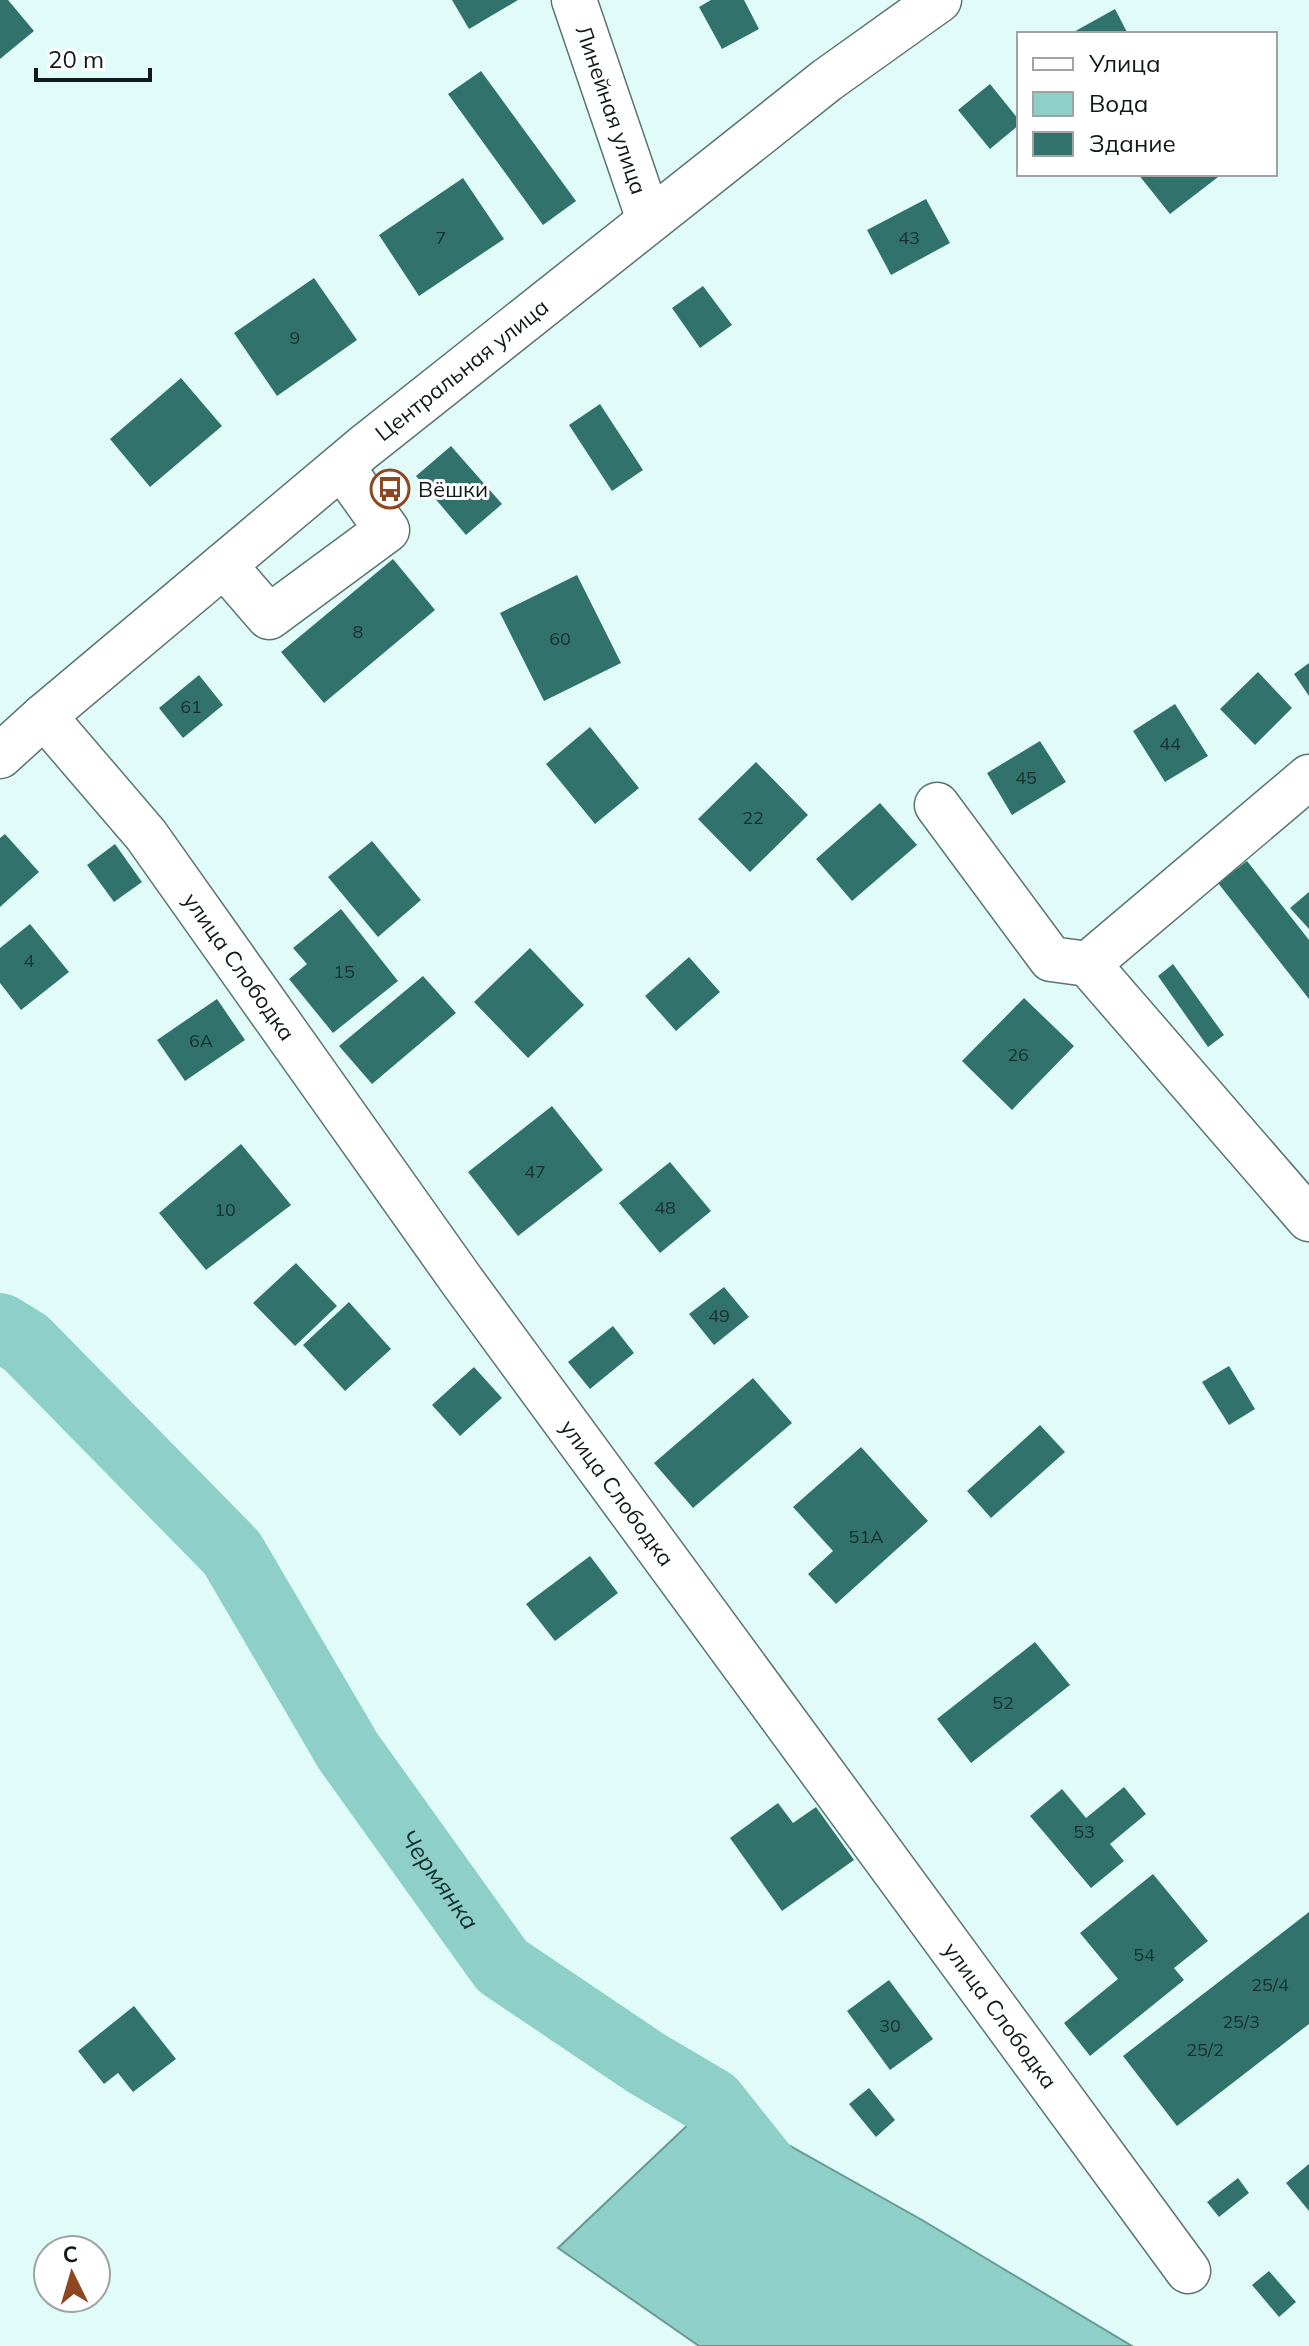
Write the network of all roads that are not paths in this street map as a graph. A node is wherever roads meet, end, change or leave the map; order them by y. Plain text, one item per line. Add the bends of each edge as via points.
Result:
1 (574, 0) edge
2 (939, 0) edge
3 (649, 220) junction
4 (342, 467) junction
5 (224, 565) junction
6 (44, 716) junction
7 (0, 756) edge
8 (1309, 777) edge
9 (937, 805) dead end
10 (1088, 964) junction
11 (1309, 1219) edge
12 (1188, 2271) dead end

1 - 3 street, Линейная улица
2 - 3 street, Центральная улица
3 - 4 street, Центральная улица
4 - 5 street, Центральная улица
4 - 5 street via 387,530 269,617
5 - 6 street, Центральная улица
6 - 7 street, Центральная улица
6 - 12 street, улица Слободка via 146,835 462,1281
8 - 10 street
9 - 10 street via 1051,959
10 - 11 street

